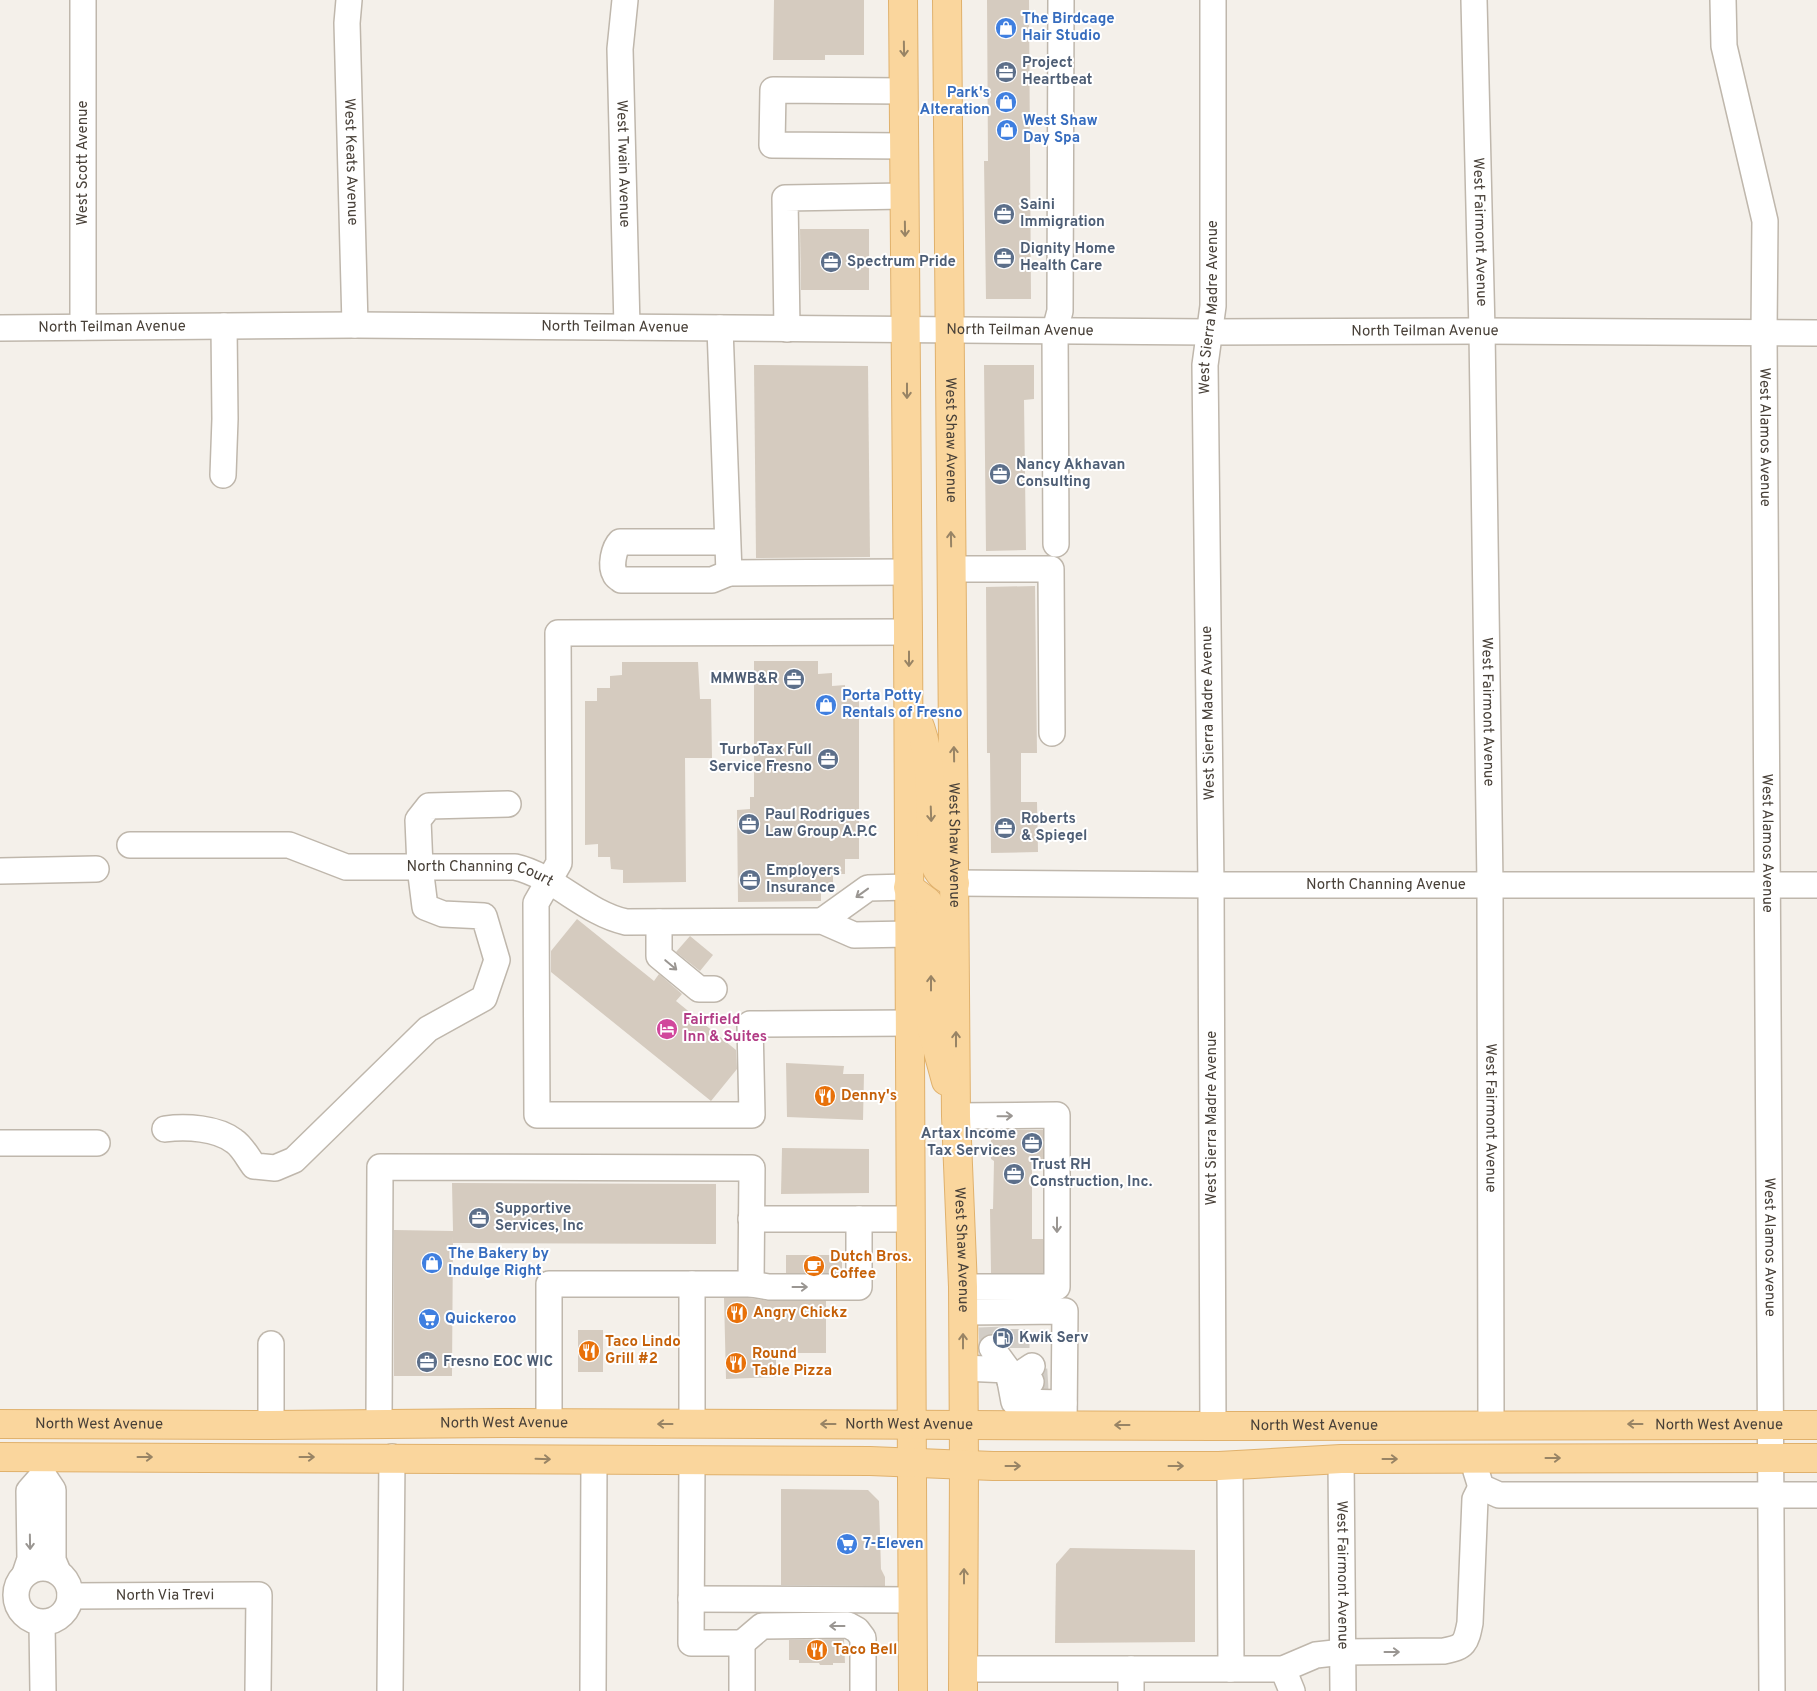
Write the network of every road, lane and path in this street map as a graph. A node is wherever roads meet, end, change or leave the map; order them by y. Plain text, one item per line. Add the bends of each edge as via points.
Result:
1 (83, 0) edge
2 (349, 0) edge
3 (625, 0) edge
4 (903, 0) edge
5 (947, 0) edge
6 (1061, 0) edge
7 (1213, 0) edge
8 (1474, 0) edge
9 (1723, 0) edge
10 (904, 91) junction
11 (905, 146) junction
12 (905, 196) junction
13 (354, 325) junction
14 (83, 326) junction
15 (224, 326) junction
16 (627, 327) junction
17 (0, 328) edge
18 (720, 328) junction
19 (787, 329) junction
20 (906, 330) junction
21 (949, 330) junction
22 (1055, 330) junction
23 (1482, 331) junction
24 (1210, 332) junction
25 (1764, 333) junction
26 (1817, 333) edge
27 (223, 475) dead end
28 (727, 542) junction
29 (1056, 544) dead end
30 (952, 569) junction
31 (908, 572) junction
32 (729, 573) junction
33 (908, 632) junction
34 (909, 699) junction
35 (1052, 733) dead end
36 (508, 804) dead end
37 (130, 845) dead end
38 (420, 867) junction
39 (96, 869) dead end
40 (0, 871) edge
41 (549, 882) junction
42 (955, 883) junction
43 (1490, 884) junction
44 (1767, 884) junction
45 (1211, 885) junction
46 (1817, 885) edge
47 (908, 887) junction
48 (822, 921) junction
49 (659, 922) junction
50 (910, 934) junction
51 (714, 989) dead end
52 (910, 1023) junction
53 (956, 1116) junction
54 (165, 1129) dead end
55 (0, 1142) edge
56 (97, 1143) dead end
57 (751, 1219) junction
58 (858, 1219) junction
59 (910, 1219) junction
60 (692, 1284) junction
61 (751, 1284) junction
62 (962, 1299) junction
63 (270, 1344) dead end
64 (963, 1368) junction
65 (1024, 1368) junction
66 (549, 1423) junction
67 (0, 1424) edge
68 (380, 1424) junction
69 (692, 1424) junction
70 (912, 1424) junction
71 (1491, 1424) junction
72 (1557, 1424) junction
73 (230, 1425) junction
74 (271, 1425) junction
75 (964, 1425) junction
76 (1771, 1425) junction
77 (1817, 1425) edge
78 (1212, 1426) junction
79 (0, 1457) edge
80 (392, 1457) junction
81 (1771, 1458) junction
82 (1817, 1458) edge
83 (1341, 1459) junction
84 (1476, 1459) junction
85 (692, 1460) junction
86 (594, 1461) junction
87 (912, 1463) junction
88 (43, 1466) junction
89 (964, 1466) junction
90 (1230, 1466) junction
91 (1481, 1487) junction
92 (1770, 1495) junction
93 (1817, 1495) edge
94 (41, 1509) junction
95 (58, 1572) junction
96 (24, 1574) junction
97 (70, 1596) junction
98 (8, 1598) edge
99 (691, 1599) junction
100 (912, 1600) junction
101 (42, 1623) junction
102 (742, 1644) junction
103 (1343, 1652) junction
104 (1231, 1669) junction
105 (963, 1680) edge
106 (1131, 1680) edge
107 (1288, 1680) edge
108 (43, 1691) edge
109 (258, 1691) edge
110 (390, 1691) edge
111 (593, 1691) edge
112 (742, 1691) edge
113 (863, 1691) edge
114 (913, 1691) edge
115 (1343, 1691) edge
116 (1772, 1691) edge

1 - 14 street, West Scott Avenue
2 - 13 street, West Keats Avenue
3 - 16 street, West Twain Avenue via 620,49
4 -> 10 main road
5 - 21 main road, West Shaw Avenue
6 - 22 street via 1060,311
7 - 24 street, West Sierra Madre Avenue via 1213,306
8 - 23 street, West Fairmont Avenue
9 - 25 street, West Alamos Avenue via 1724,46 1765,221
10 - 11 main road
10 - 11 street via 773,90 772,145
11 - 12 main road
12 - 19 street via 785,198
12 -> 20 main road
13 - 15 street, North Teilman Avenue
13 - 16 street, North Teilman Avenue
14 - 15 street, North Teilman Avenue
14 - 17 street, North Teilman Avenue
15 - 27 street
16 - 18 street, North Teilman Avenue
18 - 19 street, North Teilman Avenue
18 - 28 street
19 - 20 street, North Teilman Avenue
20 - 21 street, North Teilman Avenue
20 -> 31 main road
21 - 22 street, North Teilman Avenue
30 -> 21 main road, West Shaw Avenue
22 - 24 street, North Teilman Avenue
22 - 29 street
23 - 24 street, North Teilman Avenue
23 - 25 street, North Teilman Avenue
23 - 43 street, West Fairmont Avenue
24 - 45 street, West Sierra Madre Avenue via 1205,365
25 - 26 street, North Teilman Avenue
25 - 44 street, West Alamos Avenue
28 - 32 street
28 - 32 street via 620,542 615,547 613,566 615,574 622,580 712,580
30 - 35 street via 1051,569
42 -> 30 main road, West Shaw Avenue
31 - 32 street
31 - 33 main road
33 -> 34 main road
33 - 41 street via 558,633 559,864
34 -> 42 main road via 929,757 934,862 944,878
34 - 47 main road
36 - 38 street via 429,806 418,820
37 - 38 street, North Channing Court via 289,845 346,867
38 - 41 street, North Channing Court via 515,867
38 - 54 street via 425,907 443,914 484,916 497,960 484,998 428,1029 294,1160 274,1168 254,1166 235,1141 215,1132
39 - 40 street
41 - 49 street, North Channing Court via 612,919
41 - 52 street via 536,903 537,1116 752,1115 750,1024
42 - 45 street, North Channing Avenue
53 -> 42 main road, West Shaw Avenue
43 - 44 street, North Channing Avenue
43 - 45 street, North Channing Avenue
43 - 71 street, West Fairmont Avenue
44 - 46 street, North Channing Avenue
44 - 76 street, West Alamos Avenue
45 - 78 street, West Sierra Madre Avenue
47 -> 48 street via 868,888
47 - 50 main road
53 -> 47 main road via 932,1026 928,902
48 - 49 street, North Channing Court
48 - 50 street, North Channing Court via 854,934
49 -> 51 street via 659,956 699,989
50 - 52 main road
52 - 59 main road
53 - 62 main road, West Shaw Avenue
53 -> 62 street via 1057,1115 1057,1287
55 - 56 street
57 - 58 street
57 - 61 street
57 - 68 street via 752,1168 380,1168
58 - 59 street
61 -> 58 street via 769,1287 859,1286
59 - 70 main road
60 - 61 street
60 - 66 street via 549,1284
60 - 69 street
64 -> 62 main road, West Shaw Avenue
62 - 65 street
63 - 74 street
64 - 65 street
64 - 75 main road, West Shaw Avenue
65 - 75 main road, North West Avenue
78 -> 65 main road, North West Avenue
66 - 68 main road, North West Avenue
69 -> 66 main road, North West Avenue
66 - 80 main road via 536,1437 524,1439 412,1441
67 - 73 main road, North West Avenue
68 - 74 main road, North West Avenue
70 -> 69 main road, North West Avenue
70 - 75 main road, North West Avenue
70 - 87 main road
71 - 72 main road, North West Avenue
71 - 78 main road, North West Avenue
76 -> 72 main road, North West Avenue
72 - 83 main road via 1540,1435 1519,1440 1366,1441 1349,1448
73 - 74 main road, North West Avenue
73 - 88 main road via 164,1439 59,1440 45,1448
75 - 89 main road, West Shaw Avenue
76 - 77 main road, North West Avenue
76 - 81 street, West Alamos Avenue
79 - 88 main road
80 -> 86 main road
88 -> 80 main road
80 - 110 street
81 - 82 main road
84 -> 81 main road
81 - 92 street, West Alamos Avenue
83 -> 84 main road
83 - 90 main road
83 - 103 street, West Fairmont Avenue
84 - 91 street
85 - 86 main road
85 - 87 main road
85 - 99 street
86 - 111 street
87 - 89 main road
87 - 100 main road
88 - 94 street via 30,1490
89 -> 90 main road
105 -> 89 main road, West Shaw Avenue
90 - 104 street
91 - 92 street via 1499,1495
103 -> 91 street via 1444,1651 1464,1644 1472,1609 1476,1499
92 - 93 street
92 - 116 street, West Alamos Avenue
94 - 95 street via 52,1560
94 -> 96 street
95 - 96 street via 41,1568
95 - 97 street via 69,1587
96 - 98 street
97 - 101 street via 58,1618
97 - 109 street, North Via Trevi via 259,1595
98 - 101 street via 24,1616
99 - 100 street
99 - 102 street via 691,1643
100 - 114 main road
101 - 108 street
102 - 112 street
113 -> 102 street via 863,1638 848,1625 762,1626
103 - 107 street via 1316,1655
103 - 115 street, West Fairmont Avenue
104 - 106 street
104 - 107 street
105 - 106 street

